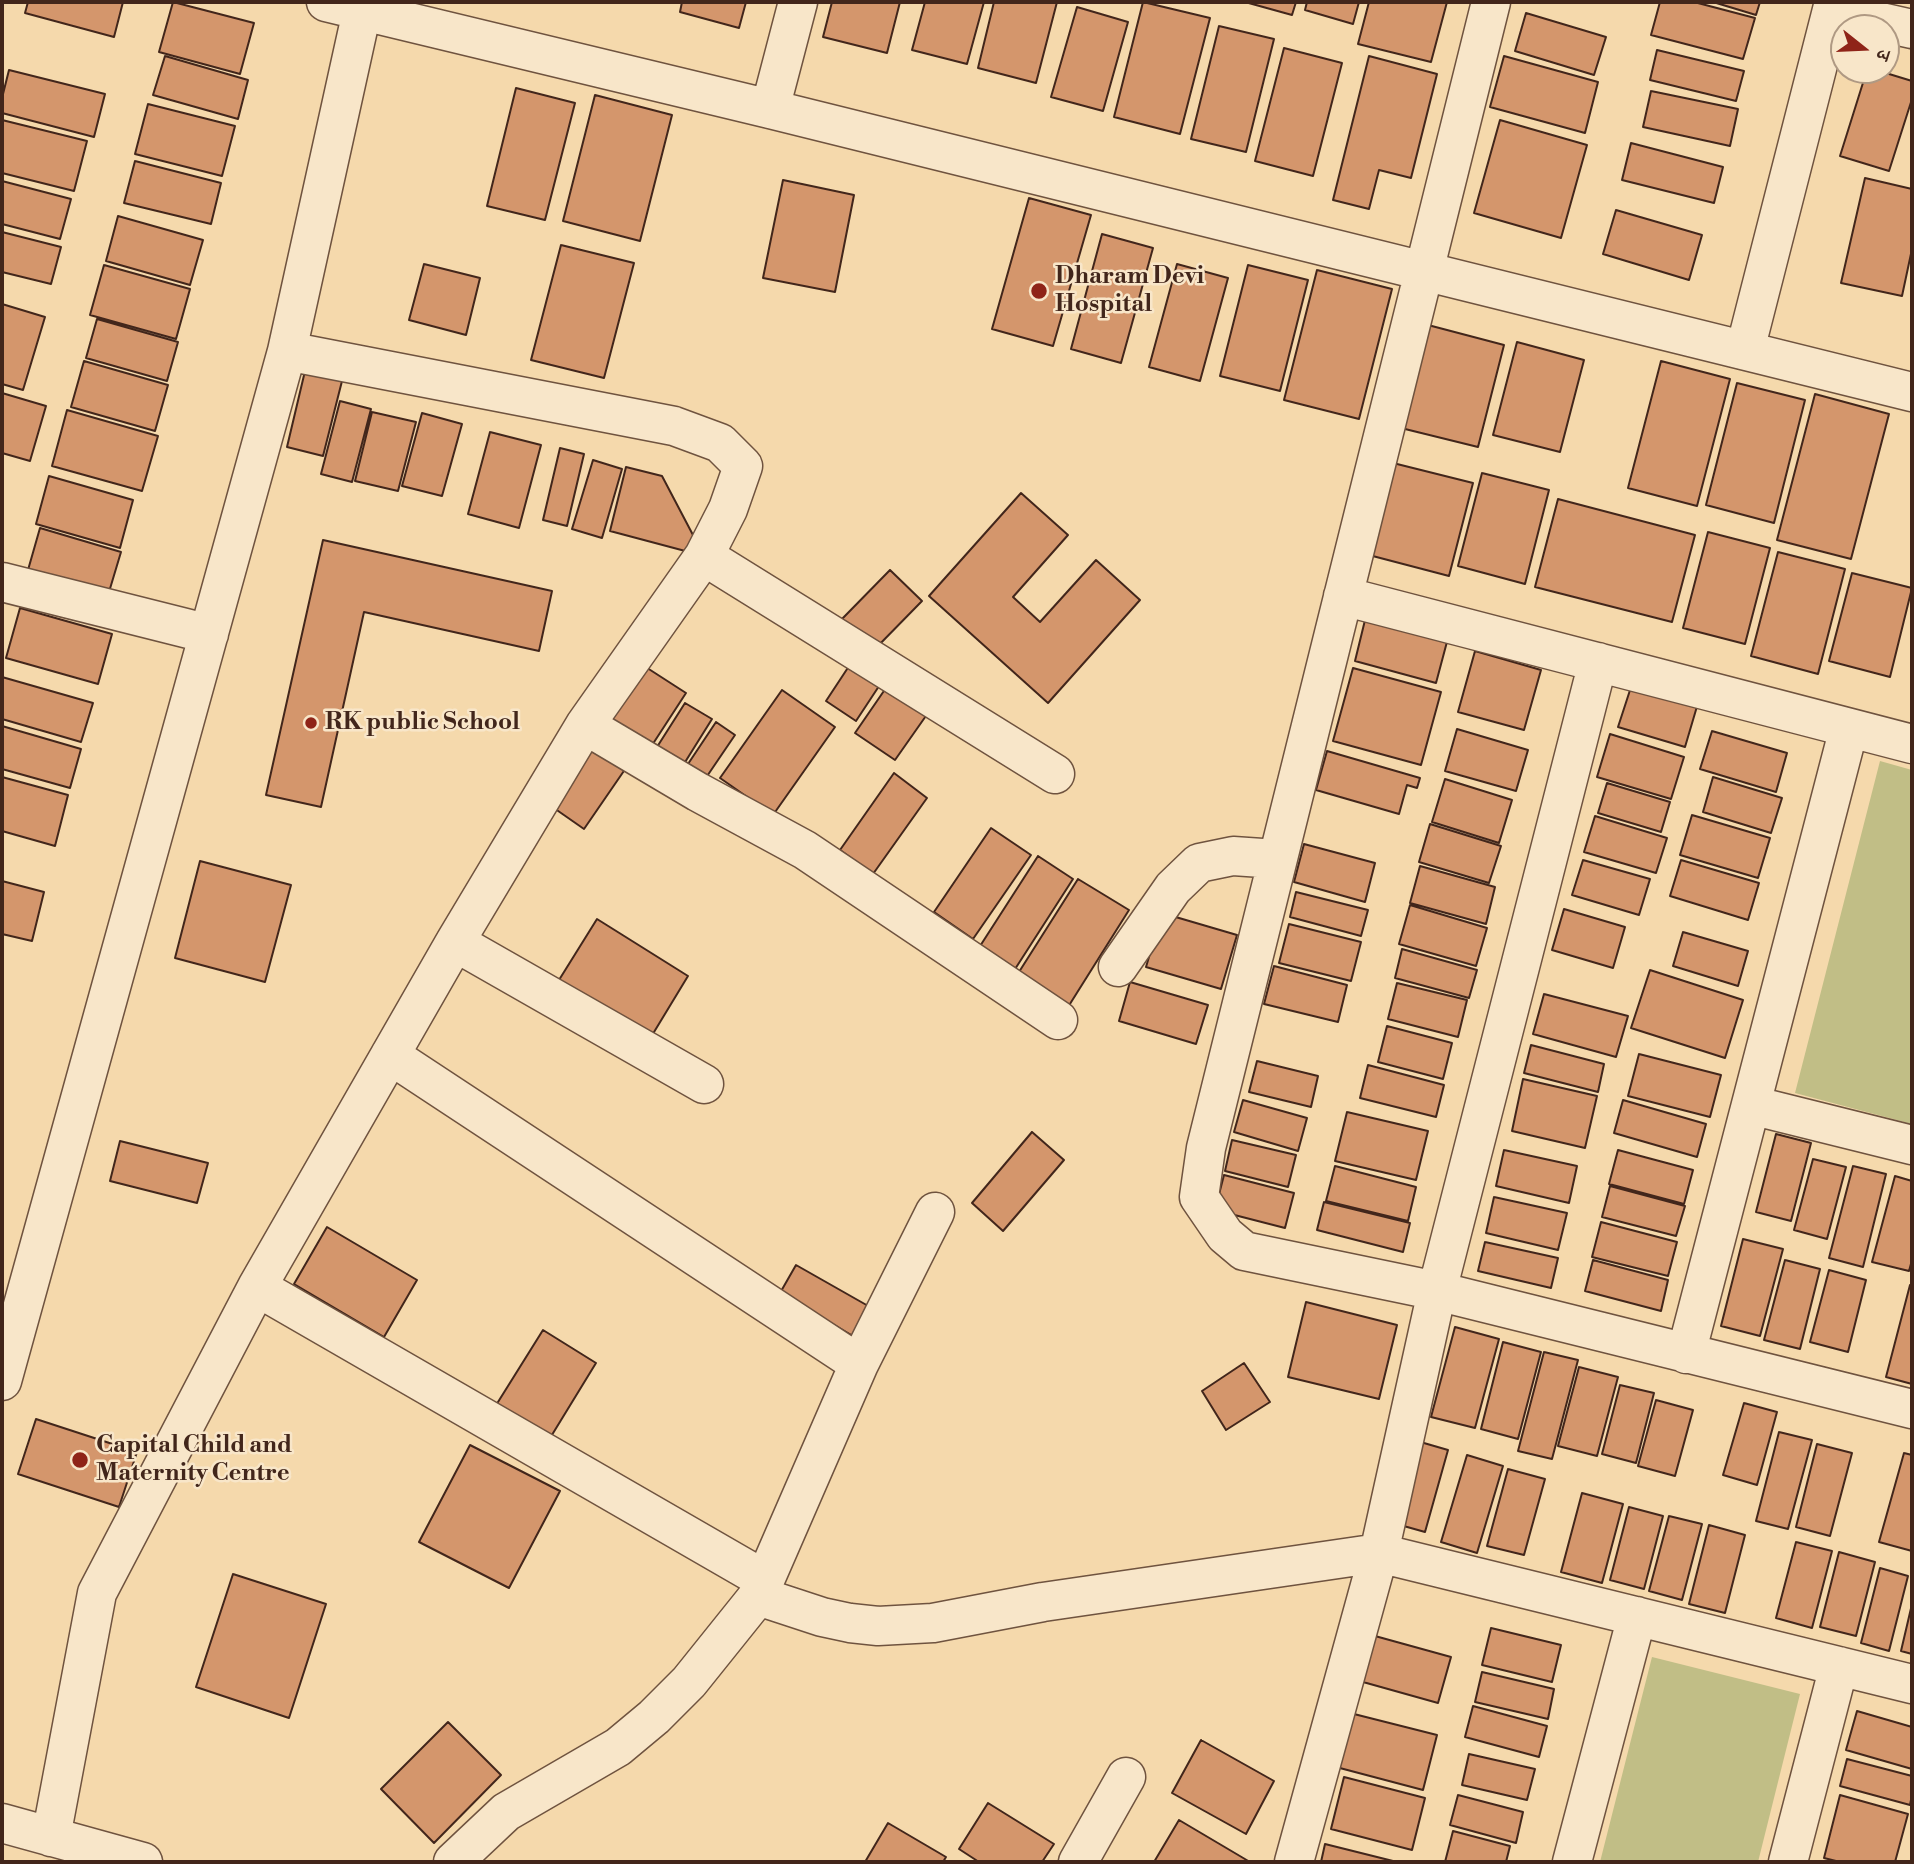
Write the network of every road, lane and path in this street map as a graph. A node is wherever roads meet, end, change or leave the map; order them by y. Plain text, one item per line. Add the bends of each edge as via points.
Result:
1 (326, 2) edge
2 (798, 2) edge
3 (1491, 2) edge
4 (1833, 6) edge
5 (362, 11) junction
6 (1912, 29) edge
7 (770, 109) junction
8 (1425, 271) junction
9 (287, 351) junction
10 (1745, 351) junction
11 (1912, 392) edge
12 (705, 556) junction
13 (2, 582) edge
14 (1343, 596) junction
15 (209, 634) junction
16 (1598, 662) junction
17 (586, 725) junction
18 (1849, 728) junction
19 (1912, 744) edge
20 (1055, 774) dead end
21 (1277, 859) junction
22 (454, 942) junction
23 (1118, 967) dead end
24 (1058, 1020) dead end
25 (390, 1055) junction
26 (704, 1084) dead end
27 (1751, 1105) junction
28 (1912, 1145) edge
29 (935, 1212) dead end
30 (257, 1287) junction
31 (1437, 1291) junction
32 (1686, 1354) junction
33 (859, 1363) junction
34 (2, 1381) edge
35 (1912, 1409) edge
36 (1379, 1553) junction
37 (762, 1588) junction
38 (1637, 1616) junction
39 (1839, 1666) junction
40 (1912, 1684) edge
41 (1126, 1777) dead end
42 (2, 1823) edge
43 (51, 1837) junction
44 (85, 1855) edge
45 (142, 1862) edge
46 (453, 1862) edge
47 (1078, 1862) edge
48 (1294, 1862) edge
49 (1573, 1862) edge
50 (1788, 1862) edge

1 - 5 street
2 - 7 street
3 - 8 street
4 - 6 street
4 - 10 street
5 - 7 street
5 - 9 street
7 - 8 street
8 - 10 street
8 - 14 street
9 - 12 street via 674,426 720,443 743,466
9 - 15 street
10 - 11 street
12 - 17 street
12 - 20 street
13 - 15 street
14 - 16 street
14 - 21 street
15 - 34 street
16 - 18 street
16 - 31 street
17 - 22 street
17 - 24 street via 805,850
18 - 19 street
18 - 27 street
21 - 23 street via 1233,856 1199,863 1173,888
21 - 31 street via 1206,1148 1199,1198 1225,1235 1244,1251
22 - 25 street
22 - 26 street
25 - 30 street
25 - 33 street
27 - 28 street
27 - 32 street
29 - 33 street
30 - 37 street
30 - 43 street via 97,1593
31 - 32 street
31 - 36 street
32 - 35 street
33 - 37 street
36 - 37 street via 905,1625 850,1623 799,1611
36 - 38 street
36 - 48 street
37 - 46 street via 689,1682 654,1717 618,1746 506,1812
38 - 39 street
38 - 49 street
39 - 40 street
39 - 50 street
41 - 47 street
42 - 43 street
43 - 44 street
44 - 45 street

